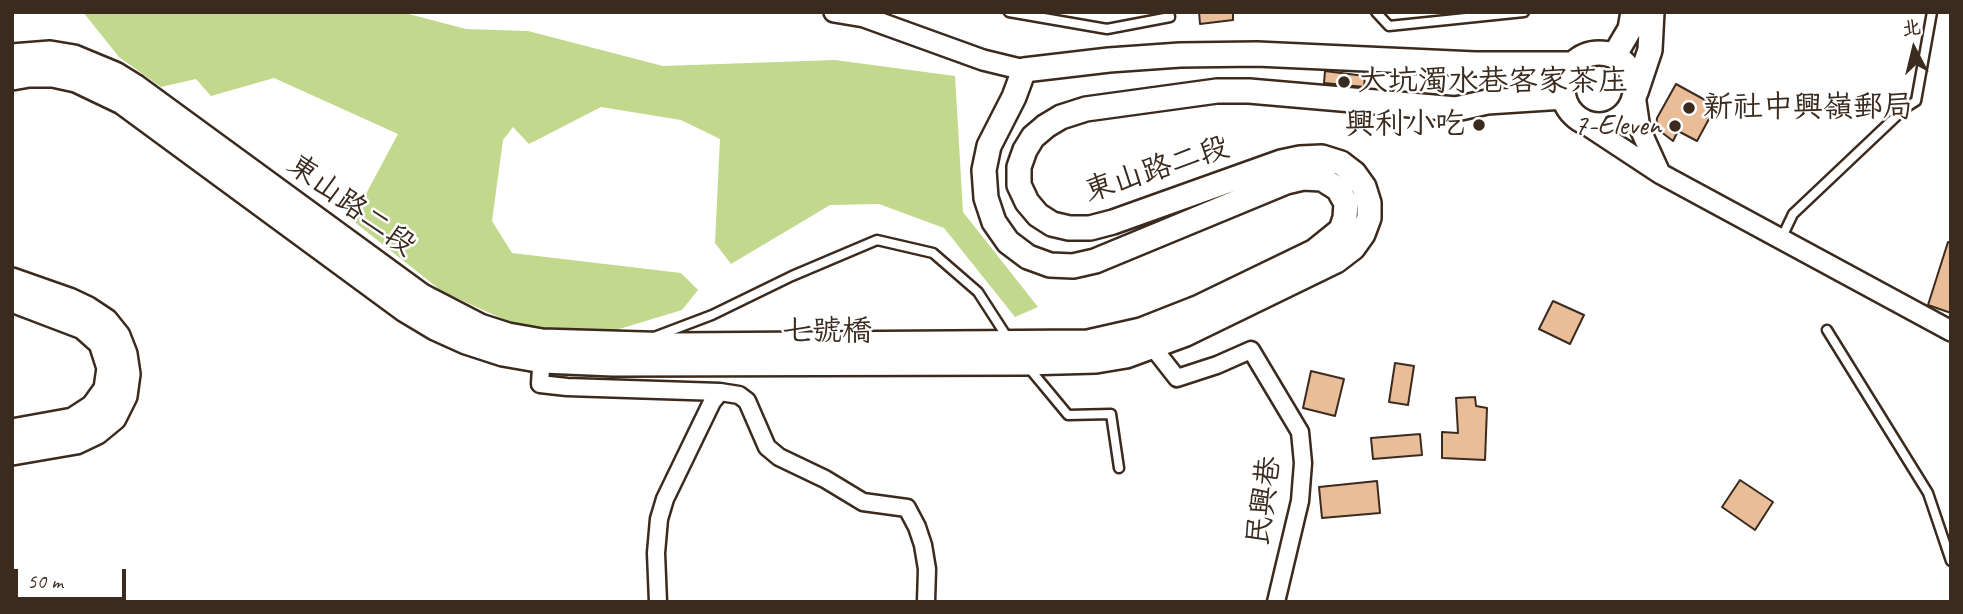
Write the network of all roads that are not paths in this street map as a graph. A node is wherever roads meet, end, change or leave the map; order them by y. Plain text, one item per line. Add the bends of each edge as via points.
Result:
1 (834, 12) edge
2 (1009, 12) edge
3 (1170, 12) edge
4 (1376, 12) edge
5 (1524, 12) edge
6 (1633, 12) edge
7 (1652, 12) edge
8 (1932, 12) edge
9 (12, 56) edge
10 (1614, 56) junction
11 (1475, 64) junction
12 (1572, 64) junction
13 (1024, 70) junction
14 (12, 78) edge
15 (1635, 95) junction
16 (1564, 97) junction
17 (1576, 118) junction
18 (1661, 174) junction
19 (1781, 240) junction
20 (12, 280) edge
21 (12, 300) edge
22 (1827, 330) dead end
23 (1951, 331) edge
24 (1146, 339) junction
25 (1010, 343) junction
26 (631, 345) junction
27 (542, 351) junction
28 (975, 353) junction
29 (677, 355) junction
30 (1025, 363) junction
31 (720, 393) junction
32 (12, 431) edge
33 (12, 453) edge
34 (1119, 468) dead end
35 (1951, 561) edge
36 (658, 602) edge
37 (926, 602) edge
38 (1276, 602) edge

1 - 13 street via 864,16 983,60
2 - 3 lane via 1107,29 1170,16
4 - 5 lane via 1389,26
6 - 10 main road via 1630,29
7 - 15 main road via 1650,50
8 - 19 lane via 1916,101 1793,214
9 - 27 main road, 東山路二段 via 50,53 74,57 115,74 422,296
10 - 12 main road via 1591,54
10 - 15 main road via 1631,72
11 - 12 main road
11 - 13 main road via 1180,55
11 - 16 main road
12 - 16 main road via 1563,82
13 - 24 main road, 東山路二段 via 989,146 985,170 986,198 994,222 1008,242 1028,257 1050,265 1073,266 1114,255 1303,178 1322,179 1338,189 1346,203 1341,230 1315,251 1197,308
14 - 27 main road, 東山路二段 via 53,75 100,90 435,328 503,354
15 - 17 main road via 1623,117 1612,123 1600,126
15 - 18 street via 1640,129
16 - 17 main road
16 - 24 main road, 東山路二段 via 1487,102 1456,109 1217,91 1086,109 1061,117 1033,137 1024,150 1020,185 1038,215 1069,228 1113,222 1300,158 1322,157 1340,163 1364,187 1369,218 1353,248 1316,272 1196,330
17 - 18 street
18 - 19 street
19 - 23 street
20 - 33 main road via 69,300 106,321 118,336 128,374 125,396 114,418 97,432 76,442
21 - 32 main road via 83,327 102,344 109,368 106,388 93,407 73,420
22 - 35 lane via 1928,492
24 - 25 main road, 東山路二段
24 - 30 main road, 東山路二段 via 1126,356
24 - 38 street, 民興巷 via 1177,378 1251,350 1300,432 1300,501
25 - 26 lane via 978,292 933,254 877,240 712,315
25 - 28 main road, 東山路二段
25 - 30 lane
26 - 27 main road, 東山路二段
26 - 29 main road, 東山路二段
27 - 29 main road, 東山路二段
27 - 31 street via 540,384
28 - 29 main road, 七號橋
28 - 30 main road, 東山路二段
30 - 34 lane via 1069,415 1111,414
31 - 36 street via 659,519
31 - 37 street via 747,401 767,447 779,457 863,502 907,508 923,545

